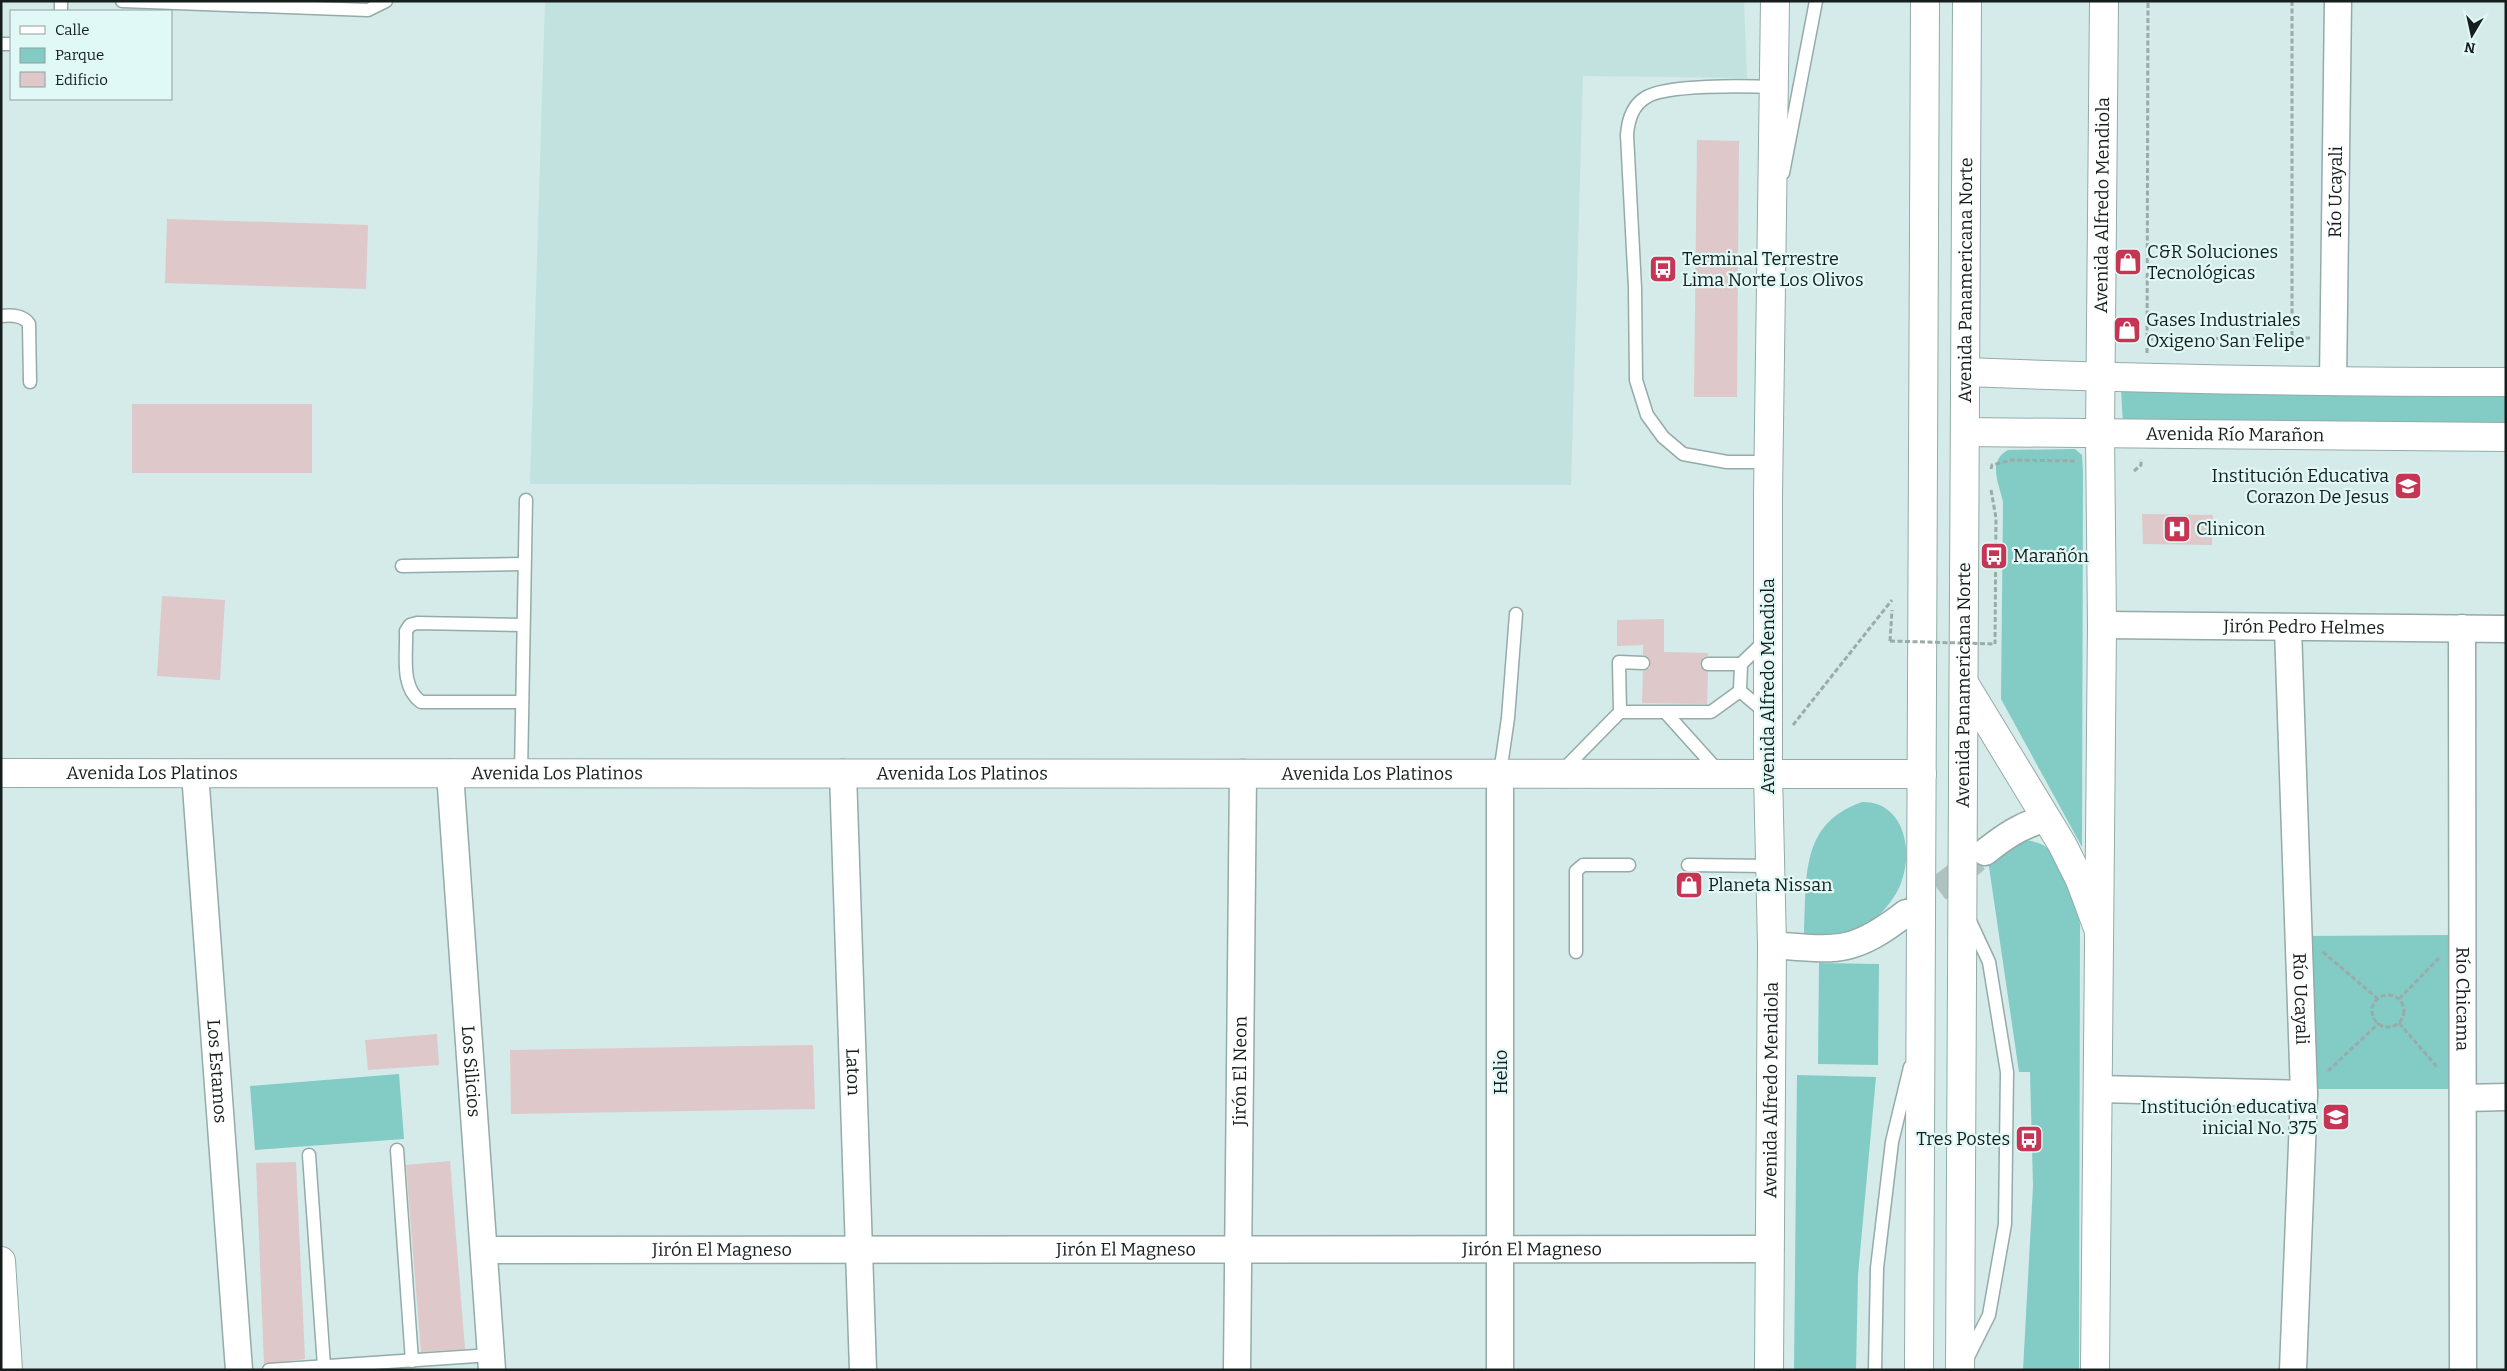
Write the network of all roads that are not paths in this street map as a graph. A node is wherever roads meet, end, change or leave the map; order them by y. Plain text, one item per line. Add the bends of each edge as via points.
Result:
1 (122, 1) edge
2 (386, 1) edge
3 (1775, 1) edge
4 (1816, 1) edge
5 (1925, 1) edge
6 (1967, 1) edge
7 (2104, 1) edge
8 (2338, 1) edge
9 (1774, 87) junction
10 (1772, 232) junction
11 (1, 316) edge
12 (1965, 372) junction
13 (2100, 377) junction
14 (30, 382) dead end
15 (2333, 382) junction
16 (2506, 382) edge
17 (1965, 432) junction
18 (2100, 434) junction
19 (2506, 437) edge
20 (1768, 462) junction
21 (526, 500) dead end
22 (524, 564) junction
23 (402, 566) dead end
24 (1516, 614) dead end
25 (523, 625) junction
26 (2102, 625) junction
27 (2288, 628) junction
28 (2462, 628) junction
29 (2506, 629) edge
30 (1768, 638) junction
31 (1643, 663) dead end
32 (1708, 664) dead end
33 (1741, 664) junction
34 (1964, 683) junction
35 (1740, 691) junction
36 (522, 702) junction
37 (1620, 712) junction
38 (1666, 713) junction
39 (1780, 721) junction
40 (1, 773) edge
41 (195, 773) junction
42 (450, 773) junction
43 (521, 773) junction
44 (843, 773) junction
45 (1243, 773) junction
46 (1560, 773) junction
47 (1500, 774) junction
48 (1720, 774) junction
49 (1768, 774) junction
50 (1922, 774) junction
51 (2045, 819) junction
52 (1985, 852) tunnel mouth
53 (1629, 865) dead end
54 (1688, 865) dead end
55 (1769, 866) junction
56 (1963, 904) junction
57 (1906, 914) tunnel mouth
58 (2099, 930) junction
59 (1772, 945) junction
60 (1576, 952) dead end
61 (1921, 1024) junction
62 (2098, 1089) junction
63 (2304, 1094) junction
64 (2506, 1097) edge
65 (2464, 1098) junction
66 (398, 1150) dead end
67 (309, 1154) dead end
68 (1770, 1249) junction
69 (484, 1250) junction
70 (859, 1250) junction
71 (1238, 1250) junction
72 (1501, 1250) junction
73 (1, 1261) edge
74 (412, 1361) junction
75 (491, 1363) edge
76 (324, 1366) junction
77 (8, 1370) edge
78 (238, 1370) edge
79 (269, 1370) edge
80 (863, 1370) edge
81 (1237, 1370) edge
82 (1500, 1370) edge
83 (1770, 1370) edge
84 (1875, 1370) edge
85 (1919, 1370) edge
86 (1961, 1370) edge
87 (2095, 1370) edge
88 (2293, 1370) edge
89 (2463, 1370) edge

1 - 2 lane via 368,10
3 - 9 main road, Avenida Alfredo Mendiola
4 - 10 lane
5 - 50 main road
6 - 12 main road, Avenida Panamericana Norte
7 - 13 main road, Avenida Alfredo Mendiola
8 - 15 street, Río Ucayali
9 - 10 main road, Avenida Alfredo Mendiola
9 - 20 lane via 1661,91 1645,98 1636,107 1629,119 1627,134 1636,380 1647,415 1663,437 1683,454 1727,462
10 - 20 main road, Avenida Alfredo Mendiola
11 - 14 lane via 18,316 30,324
12 - 13 main road
12 - 17 main road, Avenida Panamericana Norte
13 - 15 main road
13 - 18 main road, Avenida Alfredo Mendiola
15 - 16 main road
17 - 18 main road, Avenida Río Marañon
17 - 34 main road, Avenida Panamericana Norte
18 - 19 main road, Avenida Río Marañon
18 - 26 main road, Avenida Alfredo Mendiola
20 - 30 main road, Avenida Alfredo Mendiola
21 - 22 lane
22 - 23 lane
22 - 25 lane
24 - 47 lane
25 - 36 lane
25 - 36 lane via 417,622 406,631 407,685 412,696 421,702
26 - 27 street, Jirón Pedro Helmes
26 - 58 main road, Avenida Alfredo Mendiola
27 - 28 street, Jirón Pedro Helmes
27 - 63 street, Río Ucayali
28 - 29 street, Jirón Pedro Helmes
28 - 65 street, Río Chicama
30 - 33 lane
30 - 39 main road, Avenida Alfredo Mendiola
31 - 37 lane via 1619,662
32 - 33 lane
33 - 35 lane
34 - 51 main road
34 - 56 main road, Avenida Panamericana Norte
35 - 38 lane via 1711,712
35 - 39 lane
36 - 43 lane
37 - 38 lane
37 - 46 lane
38 - 48 lane
39 - 49 main road, Avenida Alfredo Mendiola
40 - 41 main road, Avenida Los Platinos
41 - 42 main road, Avenida Los Platinos
41 - 78 street, Los Estamos
42 - 43 main road, Avenida Los Platinos
42 - 69 street, Los Silicios
43 - 44 main road, Avenida Los Platinos
44 - 45 main road, Avenida Los Platinos
44 - 70 street, Laton
45 - 47 main road, Avenida Los Platinos
45 - 71 street, Jirón El Neon
46 - 47 main road, Avenida Los Platinos
46 - 48 main road, Avenida Los Platinos
47 - 72 street, Helio
48 - 49 main road, Avenida Los Platinos
49 - 50 main road, Avenida Los Platinos
49 - 55 main road, Avenida Alfredo Mendiola
50 - 61 main road
51 - 52 street via 2011,832
51 - 58 main road via 2080,880
53 - 60 lane via 1583,865 1576,871
54 - 55 lane
55 - 59 main road, Avenida Alfredo Mendiola
56 - 86 main road, Avenida Panamericana Norte
56 - 86 lane via 1989,962 2007,1072 2005,1224 1989,1315
57 - 59 street via 1869,939 1851,946 1837,949
58 - 62 main road, Avenida Alfredo Mendiola
59 - 68 main road, Avenida Alfredo Mendiola
61 - 84 lane via 1892,1142 1877,1268
61 - 85 main road
62 - 63 street
62 - 87 main road, Avenida Alfredo Mendiola
63 - 88 street, Río Ucayali
64 - 65 street
65 - 89 street, Río Chicama
66 - 74 lane
67 - 76 lane
68 - 72 street, Jirón El Magneso
68 - 83 main road, Avenida Alfredo Mendiola
69 - 70 street, Jirón El Magneso
69 - 75 street, Los Silicios
70 - 71 street, Jirón El Magneso
70 - 80 street, Laton
71 - 72 street, Jirón El Magneso
71 - 81 street, Jirón El Neon
72 - 82 street, Helio
73 - 77 main road
74 - 75 lane
74 - 76 lane
76 - 79 lane

